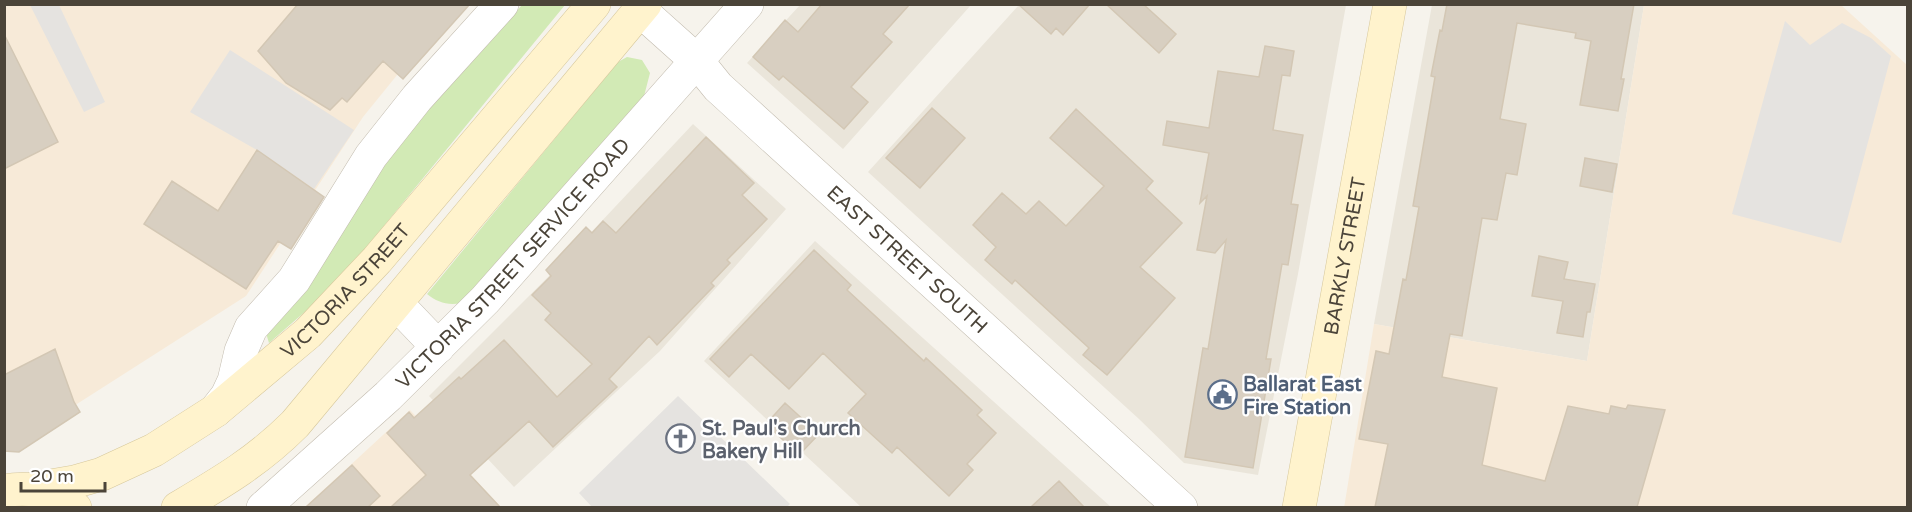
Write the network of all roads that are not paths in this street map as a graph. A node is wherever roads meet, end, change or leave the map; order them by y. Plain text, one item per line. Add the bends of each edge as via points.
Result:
1 (502, 4) edge
2 (594, 4) edge
3 (747, 4) edge
4 (1390, 4) edge
5 (642, 7) edge
6 (697, 61) junction
7 (396, 303) junction
8 (438, 347) junction
9 (215, 411) junction
10 (17, 489) edge
11 (75, 507) edge
12 (178, 507) edge
13 (263, 507) edge
14 (1183, 507) edge
15 (1299, 507) edge

1 - 9 street via 371,156 294,280 251,328 234,381
2 - 9 street, VICTORIA STREET via 377,260 308,333
3 - 6 street, VICTORIA STREET SERVICE ROAD
4 - 15 street, BARKLY STREET
5 - 6 street, EAST STREET SOUTH
5 - 7 street
6 - 8 street, VICTORIA STREET SERVICE ROAD via 517,265
6 - 14 street, EAST STREET SOUTH via 718,87
7 - 8 street
7 - 12 street via 279,440 232,477
8 - 13 street, VICTORIA STREET SERVICE ROAD
9 - 10 street, VICTORIA STREET via 117,469 74,483
10 - 11 street via 59,496

